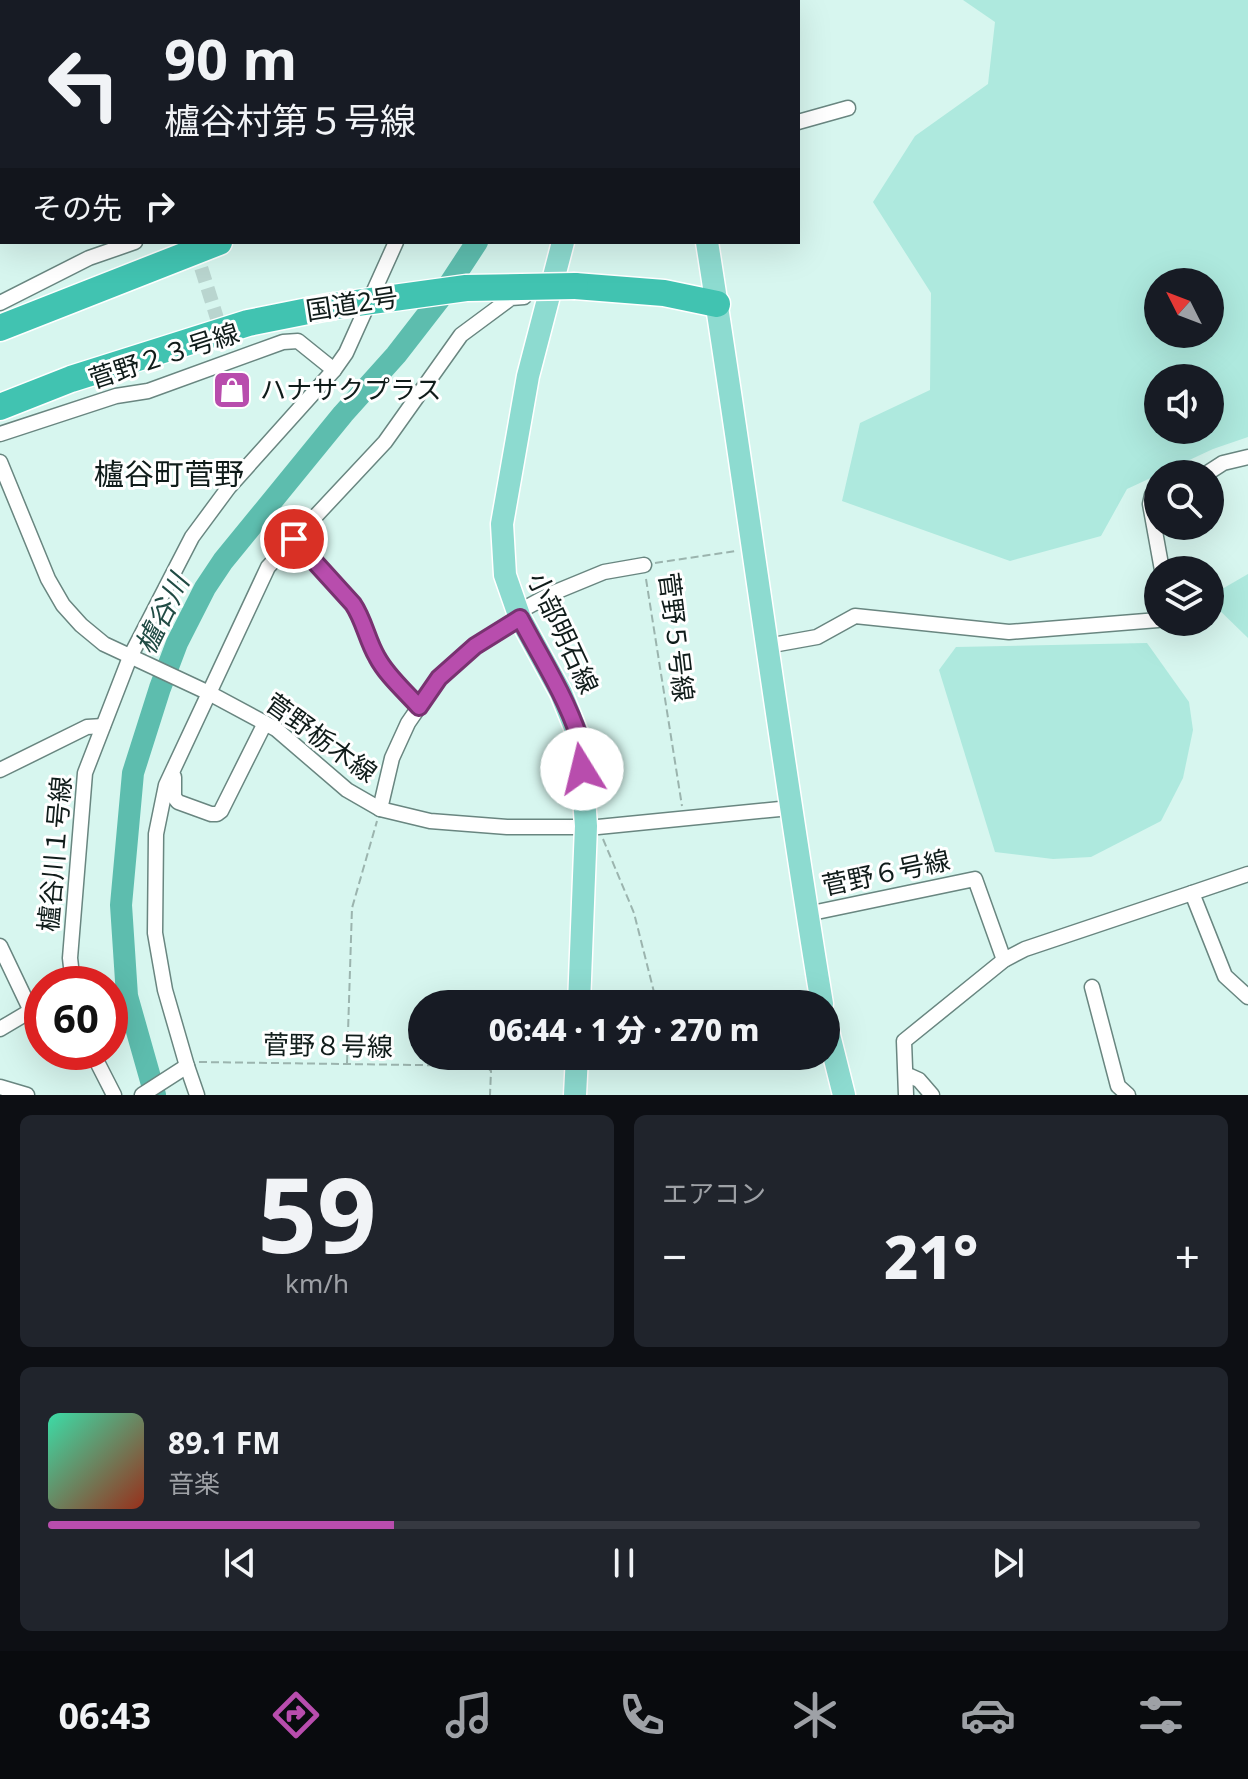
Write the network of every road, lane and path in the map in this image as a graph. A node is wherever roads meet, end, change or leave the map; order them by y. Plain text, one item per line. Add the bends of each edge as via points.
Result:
1 (848, 108) dead end
2 (800, 121) edge
3 (129, 244) edge
4 (214, 244) edge
5 (395, 244) edge
6 (562, 244) edge
7 (707, 244) edge
8 (549, 296) junction
9 (0, 303) edge
10 (717, 304) junction
11 (0, 328) edge
12 (334, 370) junction
13 (0, 407) edge
14 (0, 434) edge
15 (1248, 457) edge
16 (0, 462) edge
17 (1224, 463) edge
18 (294, 539) junction
19 (753, 549) junction
20 (644, 565) junction
21 (519, 615) junction
22 (1144, 621) edge
23 (767, 646) junction
24 (130, 657) junction
25 (209, 693) junction
26 (419, 707) junction
27 (265, 723) junction
28 (103, 726) junction
29 (174, 768) junction
30 (0, 770) edge
31 (790, 808) junction
32 (380, 809) junction
33 (684, 818) junction
34 (592, 826) junction
35 (1248, 874) edge
36 (1192, 893) junction
37 (807, 914) junction
38 (0, 946) edge
39 (1004, 960) junction
40 (71, 966) edge
41 (24, 986) edge
42 (1092, 987) dead end
43 (580, 990) edge
44 (653, 990) edge
45 (820, 990) edge
46 (1248, 997) edge
47 (24, 1015) edge
48 (0, 1029) edge
49 (347, 1064) junction
50 (187, 1066) junction
51 (101, 1070) edge
52 (576, 1070) edge
53 (838, 1070) edge
54 (906, 1077) junction
55 (0, 1087) edge
56 (27, 1095) edge
57 (114, 1095) edge
58 (142, 1095) edge
59 (197, 1095) edge
60 (490, 1095) edge
61 (575, 1095) edge
62 (844, 1095) edge
63 (906, 1095) edge
64 (932, 1095) edge
65 (1128, 1095) edge

1 - 2 street
3 - 9 street
4 - 11 highway
5 - 12 street, 櫨谷川１号線
6 - 8 main road, 小部明石線
7 - 10 main road
8 - 18 street via 511,298 461,335 385,442
8 - 21 main road, 小部明石線 via 528,376 502,524 505,575
10 - 13 highway, 国道2号, bridge via 664,293 575,286 466,288 328,307 248,323
10 - 19 main road
12 - 14 street, 菅野２３号線 via 298,341 283,342 229,354 148,391 116,396
12 - 24 street, 櫨谷川１号線 via 229,487 192,537
15 - 17 street
16 - 24 street via 63,605 104,644
18 - 25 street via 268,567
18 - 26 street via 353,604 377,658
19 - 20 path, 菅野５号線
19 - 23 main road
20 - 21 street via 604,572 553,593
20 - 33 path, 菅野５号線
21 - 26 street via 439,678
21 - 34 main road, 小部明石線 via 580,740
22 - 23 street via 1009,632 855,616 817,637
23 - 31 main road
24 - 25 street, 菅野栃木線
24 - 28 street, 櫨谷川１号線
25 - 27 street, 菅野栃木線
25 - 29 street
26 - 32 street via 392,758
27 - 29 street via 217,814 178,802
27 - 32 street, 菅野栃木線 via 347,790
28 - 30 street via 87,727
28 - 40 street, 櫨谷川１号線 via 85,773
29 - 50 street via 156,834 155,933
31 - 33 street, 菅野栃木線
31 - 37 main road
32 - 34 street, 菅野栃木線 via 430,821
32 - 49 path via 352,908
33 - 34 street, 菅野栃木線
34 - 43 main road, 小部明石線
34 - 44 path via 634,913
35 - 36 street
36 - 39 street
36 - 46 street via 1225,976
37 - 39 street, 菅野６号線 via 975,879
37 - 45 main road
38 - 41 street
39 - 54 street via 904,1041
42 - 65 street via 1118,1086
47 - 48 street
49 - 50 path, 菅野８号線 via 201,1061
49 - 60 path, 菅野８号線 via 486,1066 491,1071
50 - 58 street
50 - 59 street
51 - 57 street
52 - 61 main road
53 - 62 main road
54 - 63 street
54 - 64 street via 919,1080
55 - 56 street

